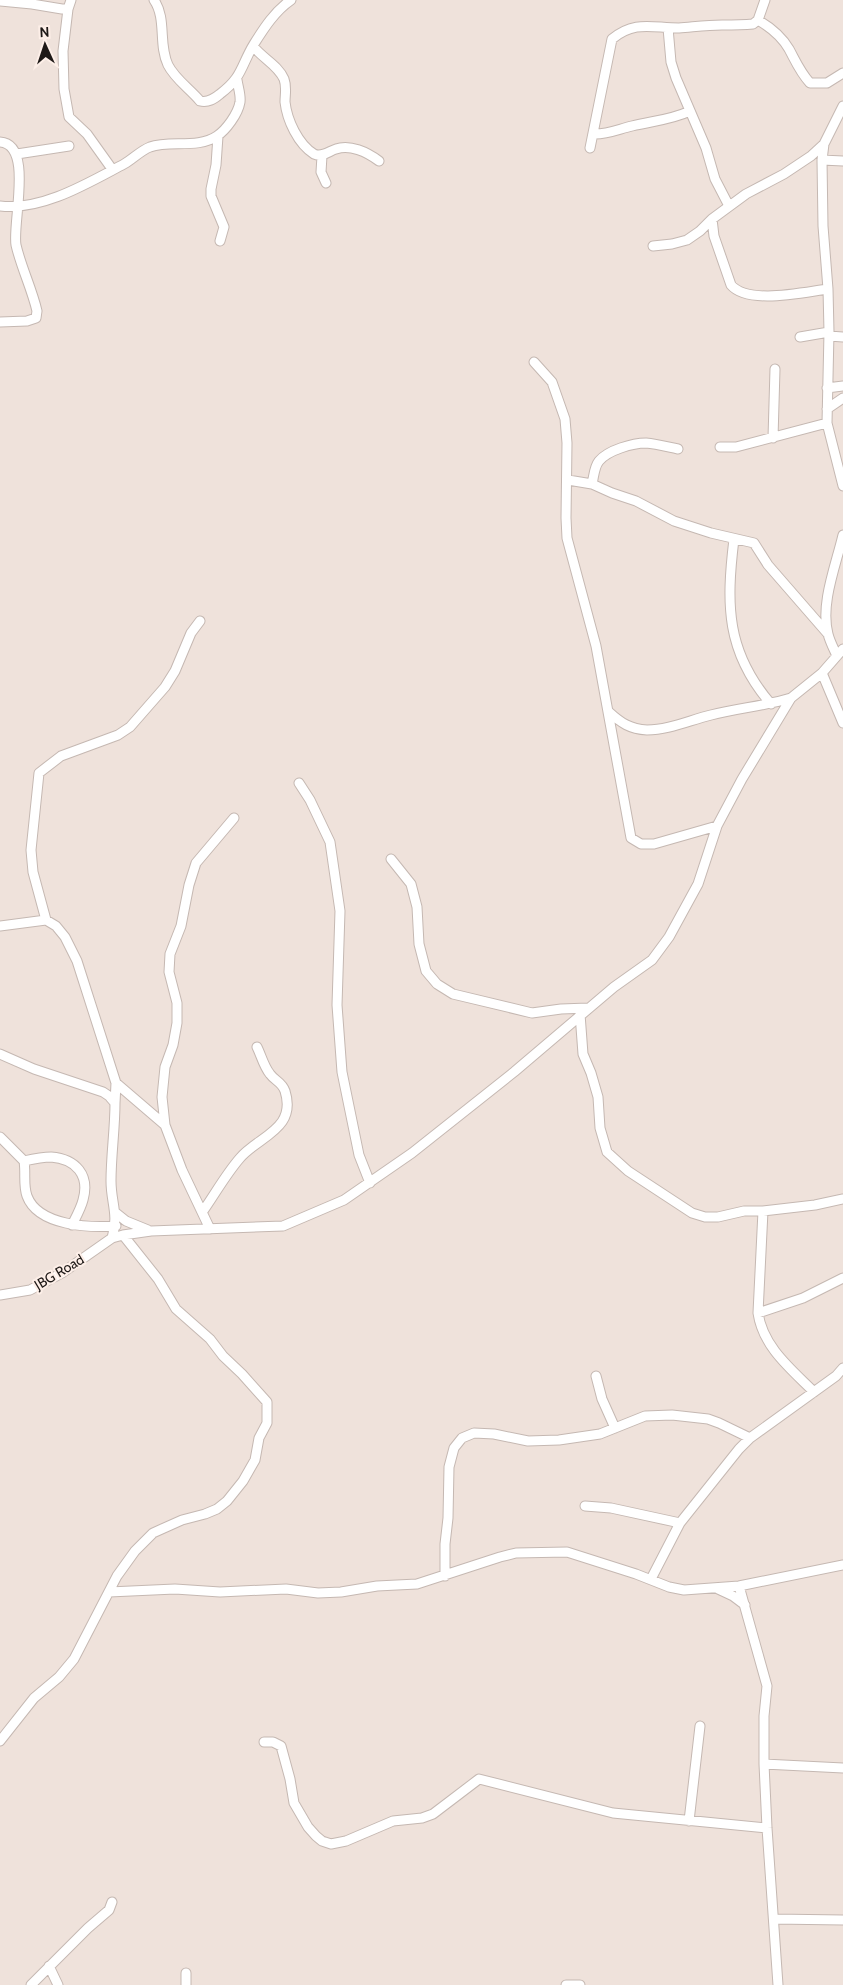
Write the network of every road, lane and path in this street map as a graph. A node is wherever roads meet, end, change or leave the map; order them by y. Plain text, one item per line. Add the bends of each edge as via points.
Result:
1 (154, 0) edge
2 (291, 0) edge
3 (766, 0) edge
4 (5, 1) edge
5 (70, 4) edge
6 (758, 20) junction
7 (668, 28) junction
8 (252, 46) junction
9 (843, 72) edge
10 (237, 80) junction
11 (843, 106) edge
12 (690, 111) junction
13 (593, 134) junction
14 (218, 136) junction
15 (0, 142) edge
16 (824, 144) junction
17 (69, 146) dead end
18 (590, 148) dead end
19 (17, 154) junction
20 (322, 156) junction
21 (379, 160) dead end
22 (822, 160) junction
23 (843, 161) edge
24 (112, 169) junction
25 (326, 183) dead end
26 (0, 206) edge
27 (729, 206) junction
28 (17, 208) junction
29 (712, 219) junction
30 (220, 240) dead end
31 (653, 246) dead end
32 (828, 289) junction
33 (0, 322) edge
34 (829, 334) junction
35 (800, 336) dead end
36 (843, 337) edge
37 (534, 362) dead end
38 (776, 369) dead end
39 (843, 386) edge
40 (827, 388) junction
41 (843, 398) edge
42 (827, 409) junction
43 (827, 423) junction
44 (773, 438) junction
45 (720, 447) dead end
46 (678, 449) dead end
47 (568, 480) junction
48 (592, 484) junction
49 (843, 486) edge
50 (843, 535) edge
51 (734, 539) junction
52 (200, 621) dead end
53 (828, 634) junction
54 (840, 652) edge
55 (822, 673) junction
56 (791, 698) junction
57 (771, 704) junction
58 (609, 712) junction
59 (843, 722) edge
60 (299, 784) dead end
61 (234, 818) dead end
62 (718, 826) junction
63 (391, 859) dead end
64 (46, 920) junction
65 (0, 926) edge
66 (589, 1008) junction
67 (580, 1014) junction
68 (257, 1047) dead end
69 (0, 1054) edge
70 (116, 1083) junction
71 (115, 1103) junction
72 (165, 1125) junction
73 (0, 1137) edge
74 (24, 1161) junction
75 (370, 1183) junction
76 (843, 1199) edge
77 (763, 1210) junction
78 (203, 1211) junction
79 (116, 1213) junction
80 (72, 1225) junction
81 (116, 1226) junction
82 (210, 1229) junction
83 (151, 1231) junction
84 (123, 1235) junction
85 (112, 1238) junction
86 (843, 1278) edge
87 (0, 1295) edge
88 (758, 1313) junction
89 (843, 1368) edge
90 (596, 1376) dead end
91 (840, 1376) edge
92 (814, 1392) junction
93 (615, 1428) junction
94 (750, 1438) junction
95 (584, 1506) dead end
96 (680, 1523) junction
97 (843, 1565) edge
98 (445, 1576) junction
99 (651, 1580) junction
100 (739, 1586) junction
101 (718, 1589) junction
102 (109, 1592) junction
103 (745, 1605) junction
104 (700, 1726) dead end
105 (0, 1741) edge
106 (264, 1742) dead end
107 (764, 1764) junction
108 (843, 1768) edge
109 (689, 1821) junction
110 (767, 1828) junction
111 (112, 1902) dead end
112 (774, 1920) junction
113 (843, 1920) edge
114 (49, 1966) junction
115 (186, 1973) dead end
116 (31, 1985) edge
117 (58, 1985) edge
118 (186, 1985) edge
119 (566, 1985) edge
120 (580, 1985) edge
121 (778, 1985) edge

1 - 10 street via 161,14 162,44 168,65 200,101 212,100
2 - 8 street via 270,20
3 - 6 street
4 - 5 street via 51,8
5 - 24 street via 63,51 69,117 87,134
6 - 7 street via 742,25
6 - 9 street via 786,45 810,82 827,83
7 - 12 street via 671,62
7 - 13 street via 639,26 619,32 612,39
8 - 10 street
8 - 20 street via 284,79 288,117 295,131 305,146 315,155
10 - 14 street via 240,101 237,112
11 - 16 street
12 - 13 street via 677,117
12 - 27 street
13 - 18 street
14 - 24 street via 199,142 156,145
14 - 30 street via 211,189 224,227
15 - 19 street
16 - 22 street
16 - 27 street via 784,174
17 - 19 street
19 - 28 street
20 - 21 street via 337,148 349,148 361,150
20 - 25 street via 321,172
22 - 23 street
22 - 32 street
24 - 28 street via 49,200
26 - 28 street
27 - 29 street
28 - 33 street via 16,245 37,311 36,318
29 - 31 street via 687,240
29 - 32 street via 714,236 734,290 757,296
32 - 34 street
34 - 35 street
34 - 36 street
34 - 40 street
37 - 47 street via 552,382 565,419
38 - 44 street
39 - 40 street
40 - 42 street
41 - 42 street
42 - 43 street
43 - 44 street
43 - 49 street
44 - 45 street via 736,447
46 - 48 street via 637,444 604,456 598,462
47 - 48 street
47 - 58 street via 568,538
48 - 51 street via 636,501 674,521
50 - 53 street via 829,588
51 - 53 street via 754,544
51 - 57 street via 729,578 735,639 748,673
52 - 64 street via 165,687 130,726 118,735 61,756 39,773 31,850 33,872
53 - 54 street
54 - 55 street
55 - 56 street
55 - 59 street
56 - 57 street
56 - 62 street, JBG Road
57 - 58 street via 735,709 670,728 646,730 623,725
58 - 62 street via 631,838 640,844 654,844
60 - 75 street via 330,842 340,911 337,1004 342,1072 359,1155
61 - 72 street via 196,863 181,926 170,954 169,972 177,1002 177,1023 165,1067 162,1097
62 - 66 street, JBG Road via 698,884 669,938 652,960
63 - 66 street via 411,884 417,908 419,944 426,970 436,984 453,994 532,1013
64 - 65 street
64 - 70 street via 65,937 77,961
66 - 67 street, JBG Road
67 - 75 street, JBG Road via 514,1072 412,1154
67 - 77 street via 583,1054 598,1097 600,1128 607,1152 636,1176 692,1213 718,1217
68 - 78 street via 270,1074 285,1090 287,1106 284,1119 277,1130 241,1157
69 - 71 street via 103,1092
70 - 71 street
70 - 72 street
71 - 79 street via 111,1183
72 - 78 street via 182,1170
73 - 74 street
74 - 80 street via 24,1182 34,1207 48,1217
74 - 80 street via 51,1157 78,1167 85,1186 84,1200
75 - 82 street, JBG Road via 344,1200 283,1226
76 - 77 street
77 - 88 street
78 - 82 street
79 - 81 street
79 - 83 street via 136,1227
80 - 81 street
81 - 85 street
82 - 83 street, JBG Road
83 - 84 street, JBG Road
84 - 85 street, JBG Road
84 - 102 street via 158,1279 176,1309 210,1339 263,1397 268,1412 256,1460 227,1501 217,1509 153,1533 135,1551
85 - 87 street, JBG Road via 62,1273 30,1290
86 - 88 street via 804,1298
88 - 92 street via 760,1325 772,1348
89 - 91 street
90 - 93 street
91 - 92 street
92 - 94 street
93 - 94 street via 645,1416 679,1415 719,1422
93 - 98 street via 585,1437 551,1440 528,1441 484,1433 462,1438 454,1448 448,1467
94 - 96 street
95 - 96 street via 611,1508
96 - 99 street
97 - 100 street
98 - 99 street via 508,1555 560,1552 582,1556
98 - 102 street via 418,1584 341,1592 286,1589
99 - 101 street via 676,1589
100 - 101 street
100 - 103 street
101 - 103 street
102 - 105 street via 71,1663 34,1698
103 - 107 street via 767,1686
104 - 109 street
106 - 109 street via 281,1746 294,1803 308,1827 322,1841 332,1844 393,1821 433,1814 479,1779 613,1813
107 - 108 street
107 - 110 street
109 - 110 street
110 - 112 street
111 - 114 street via 109,1910
112 - 113 street
112 - 121 street
114 - 116 street
114 - 117 street
115 - 118 street
119 - 120 street

